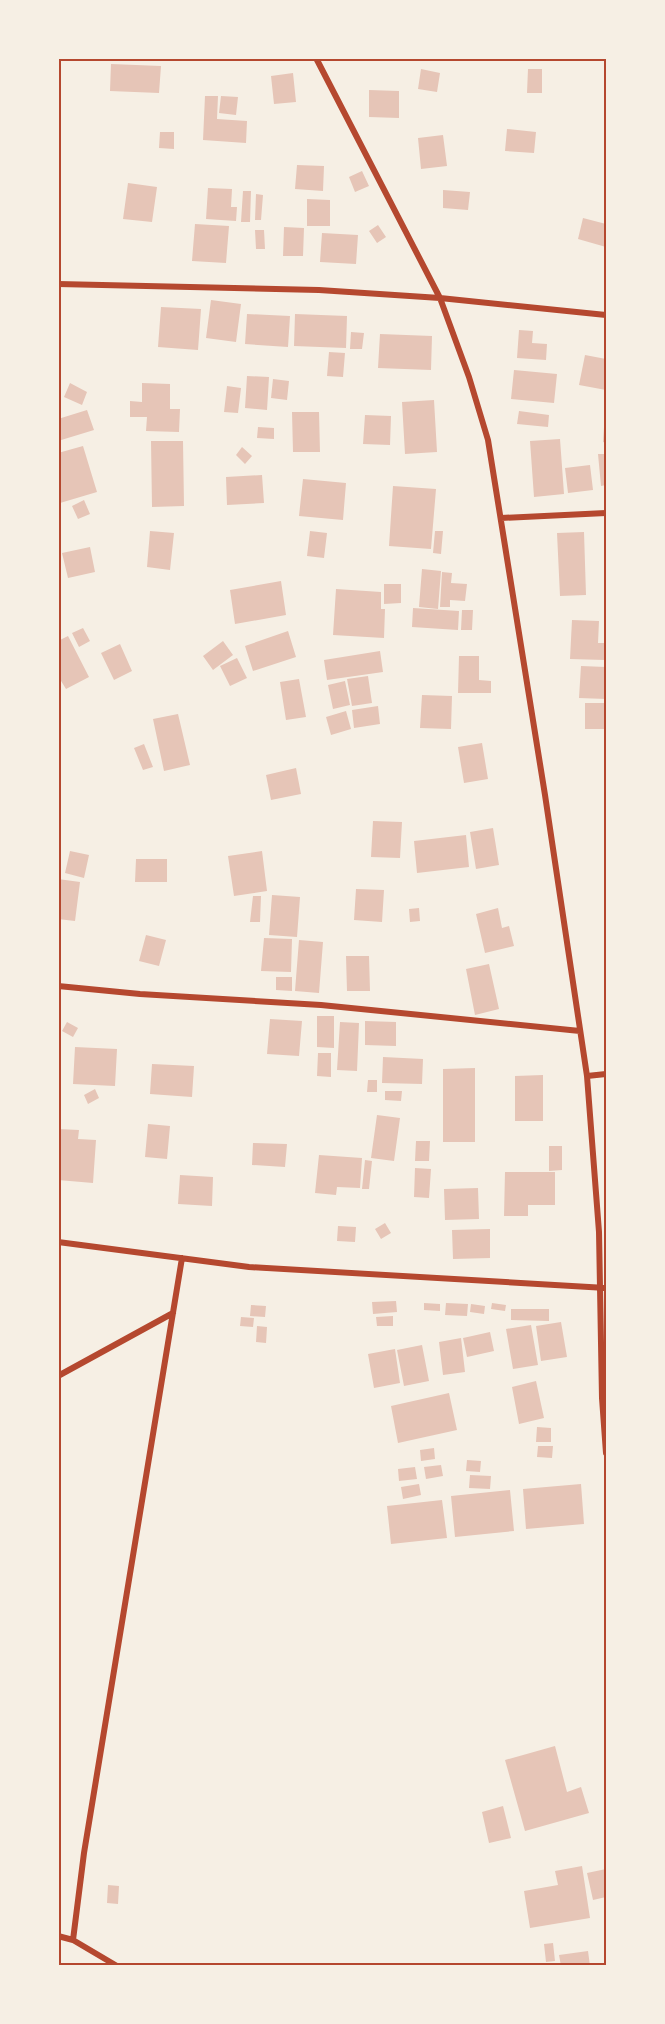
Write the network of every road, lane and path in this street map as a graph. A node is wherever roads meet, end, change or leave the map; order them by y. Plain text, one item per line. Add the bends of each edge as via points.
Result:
1 (316, 58) edge
2 (58, 284) edge
3 (440, 298) junction
4 (606, 315) edge
5 (606, 513) edge
6 (501, 518) junction
7 (58, 986) edge
8 (580, 1031) junction
9 (606, 1074) edge
10 (587, 1076) junction
11 (58, 1242) edge
12 (182, 1258) junction
13 (604, 1288) edge
14 (173, 1313) junction
15 (58, 1376) edge
16 (606, 1453) edge
17 (58, 1936) edge
18 (73, 1940) junction
19 (117, 1965) edge

1 - 3 street
2 - 3 street via 319,290
3 - 4 street
3 - 6 street via 488,440
5 - 6 street
6 - 8 street
7 - 8 street via 321,1005
8 - 10 street
9 - 10 street
10 - 13 street
11 - 12 street
12 - 13 street via 249,1267
12 - 14 street
13 - 16 street via 602,1398
14 - 15 street
14 - 18 street
17 - 18 street
18 - 19 street

